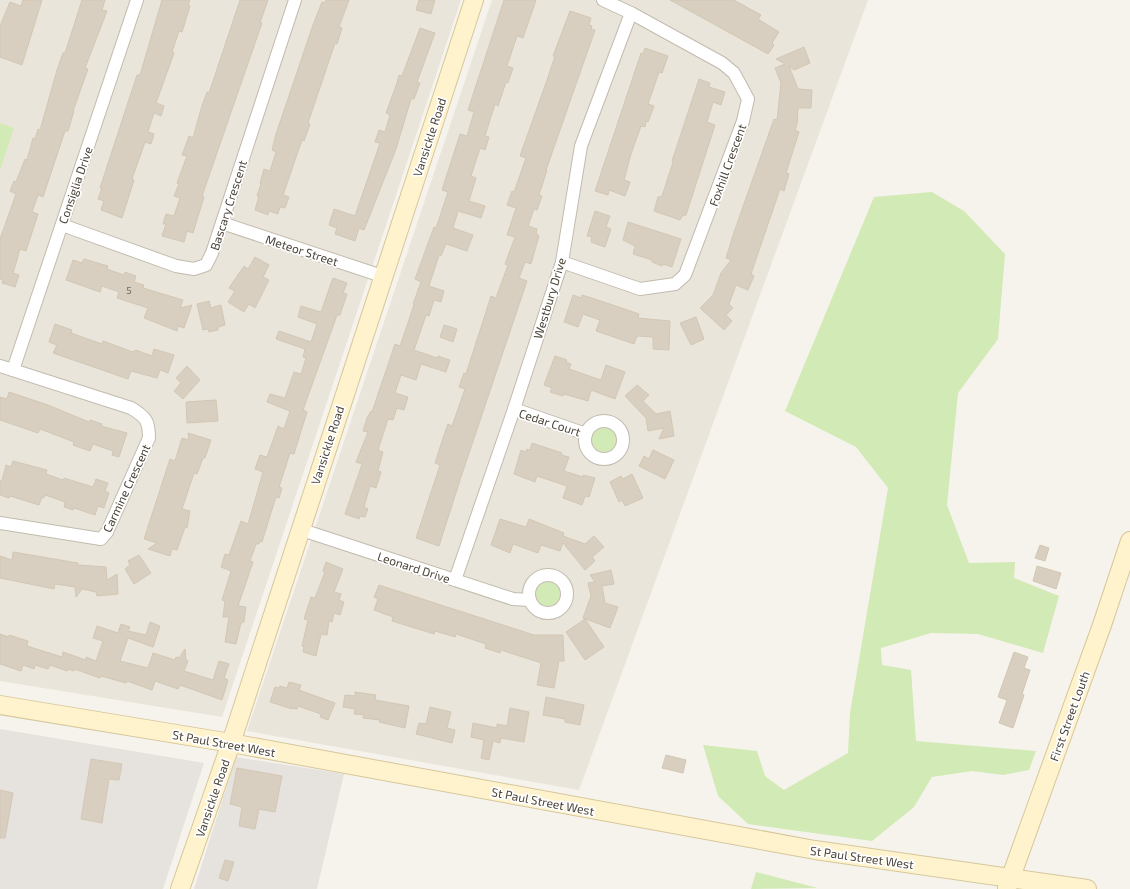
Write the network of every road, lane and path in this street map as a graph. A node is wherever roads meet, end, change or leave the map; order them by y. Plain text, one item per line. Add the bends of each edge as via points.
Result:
1 (137, 0) edge
2 (295, 0) edge
3 (474, 0) edge
4 (603, 0) edge
5 (631, 13) junction
6 (222, 223) junction
7 (62, 225) junction
8 (562, 262) junction
9 (382, 276) junction
10 (0, 366) edge
11 (13, 370) junction
12 (514, 410) junction
13 (586, 434) dead end
14 (0, 523) edge
15 (300, 529) junction
16 (1130, 541) edge
17 (455, 580) junction
18 (530, 600) dead end
19 (0, 705) edge
20 (231, 743) junction
21 (1008, 884) edge
22 (180, 889) edge
23 (1087, 889) edge

1 - 7 street, Consiglia Drive
2 - 6 street, Bascary Crescent
3 - 9 street, Vansickle Road
4 - 5 street, Foxhill Crescent
5 - 8 street, Westbury Drive via 581,146
5 - 8 street, Foxhill Crescent via 722,63 734,73 748,99 743,121 685,275 675,284 640,289
6 - 7 street, Bascary Crescent via 206,265 194,269 176,266
6 - 9 street, Meteor Street
7 - 11 street, Consiglia Drive
8 - 12 street, Westbury Drive
9 - 15 street, Vansickle Road
10 - 11 street, Carmine Crescent
11 - 14 street, Carmine Crescent via 131,408 142,414 149,425 149,438 107,532 101,539
12 - 13 street, Cedar Court
12 - 17 street, Westbury Drive
15 - 17 street, Leonard Drive
15 - 20 street, Vansickle Road
16 - 21 street, First Street Louth
17 - 18 street, Leonard Drive via 513,599
19 - 20 street, St Paul Street West
20 - 21 street, St Paul Street West
20 - 22 street, Vansickle Road
21 - 23 street, St Paul Street West

